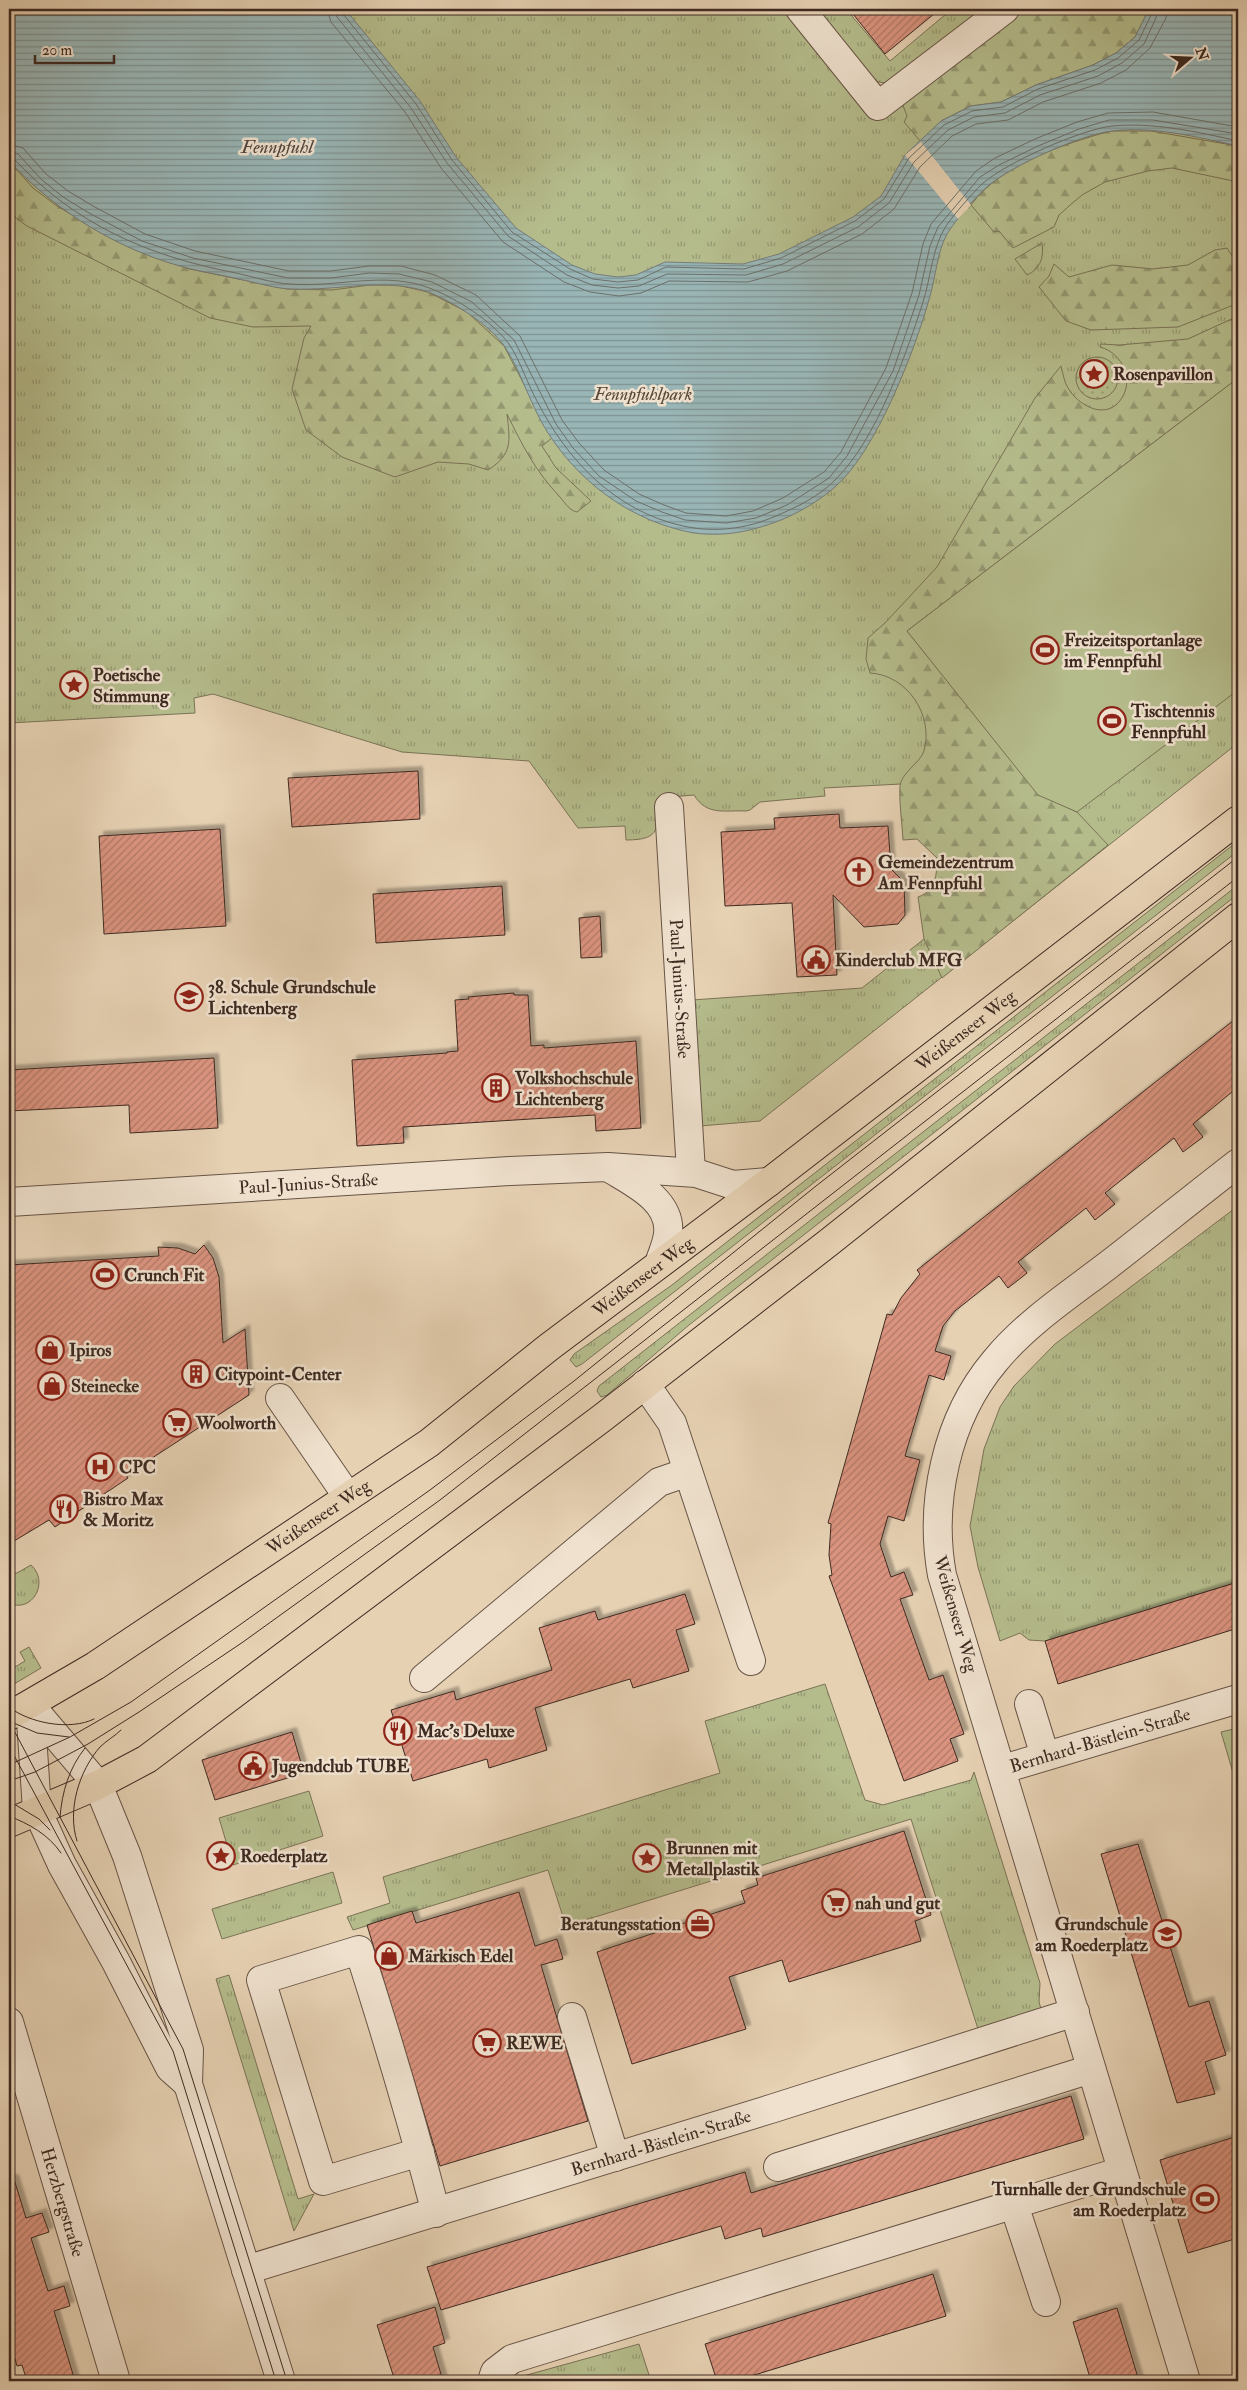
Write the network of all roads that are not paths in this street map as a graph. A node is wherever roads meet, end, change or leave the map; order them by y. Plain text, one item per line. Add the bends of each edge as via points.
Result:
1 (800, 9) edge
2 (1005, 9) edge
3 (669, 807) dead end
4 (1238, 820) edge
5 (1238, 916) edge
6 (1238, 1163) edge
7 (608, 1167) junction
8 (691, 1172) junction
9 (769, 1182) junction
10 (9, 1202) edge
11 (659, 1264) junction
12 (645, 1384) junction
13 (280, 1398) dead end
14 (688, 1472) junction
15 (348, 1497) junction
16 (750, 1661) dead end
17 (424, 1678) dead end
18 (1238, 1699) edge
19 (1029, 1704) dead end
20 (19, 1710) edge
21 (1044, 1756) junction
22 (1002, 1769) junction
23 (98, 1784) junction
24 (37, 1810) junction
25 (9, 1823) edge
26 (1075, 2012) junction
27 (572, 2017) dead end
28 (9, 2022) edge
29 (1091, 2069) junction
30 (188, 2084) junction
31 (420, 2152) junction
32 (616, 2157) junction
33 (778, 2167) dead end
34 (1122, 2171) junction
35 (1014, 2205) junction
36 (436, 2213) junction
37 (246, 2270) junction
38 (1046, 2302) dead end
39 (492, 2380) edge
40 (116, 2381) edge
41 (281, 2381) edge
42 (1186, 2381) edge

1 - 2 street via 878,106
3 - 8 street, Paul-Junius-Straße
4 - 9 main road, Weißenseer Weg
5 - 12 main road via 828,1243
6 - 22 street, Weißenseer Weg via 1013,1342 978,1385 954,1437 938,1498 937,1545 942,1575
7 - 8 street, Paul-Junius-Straße
7 - 10 street, Paul-Junius-Straße
7 - 11 street via 651,1193 667,1219 668,1233
8 - 9 street, Paul-Junius-Straße via 733,1184
9 - 11 main road, Weißenseer Weg
11 - 15 main road, Weißenseer Weg via 429,1443
12 - 14 street via 672,1422
12 - 23 main road via 147,1759
13 - 15 street
14 - 16 street
14 - 17 street via 659,1482
15 - 20 main road, Weißenseer Weg via 95,1666
18 - 21 street, Bernhard-Bästlein-Straße
19 - 21 street
20 - 23 street
20 - 24 street
21 - 22 street, Bernhard-Bästlein-Straße
22 - 26 street, Bernhard-Bästlein-Straße
23 - 24 main road
23 - 30 street via 118,1831 189,2050
24 - 25 main road
24 - 30 street via 170,2068
26 - 29 street, Bernhard-Bästlein-Straße
26 - 32 street, Bernhard-Bästlein-Straße
27 - 32 street
28 - 40 street, Herzbergstraße
29 - 33 street
29 - 34 street, Bernhard-Bästlein-Straße
30 - 37 street
31 - 31 street via 323,2181 261,1980 359,1950
31 - 36 street
32 - 36 street, Bernhard-Bästlein-Straße
34 - 35 street
34 - 42 street, Bernhard-Bästlein-Straße
35 - 38 street
35 - 39 street via 512,2359 502,2364
36 - 37 street, Bernhard-Bästlein-Straße
37 - 41 street

